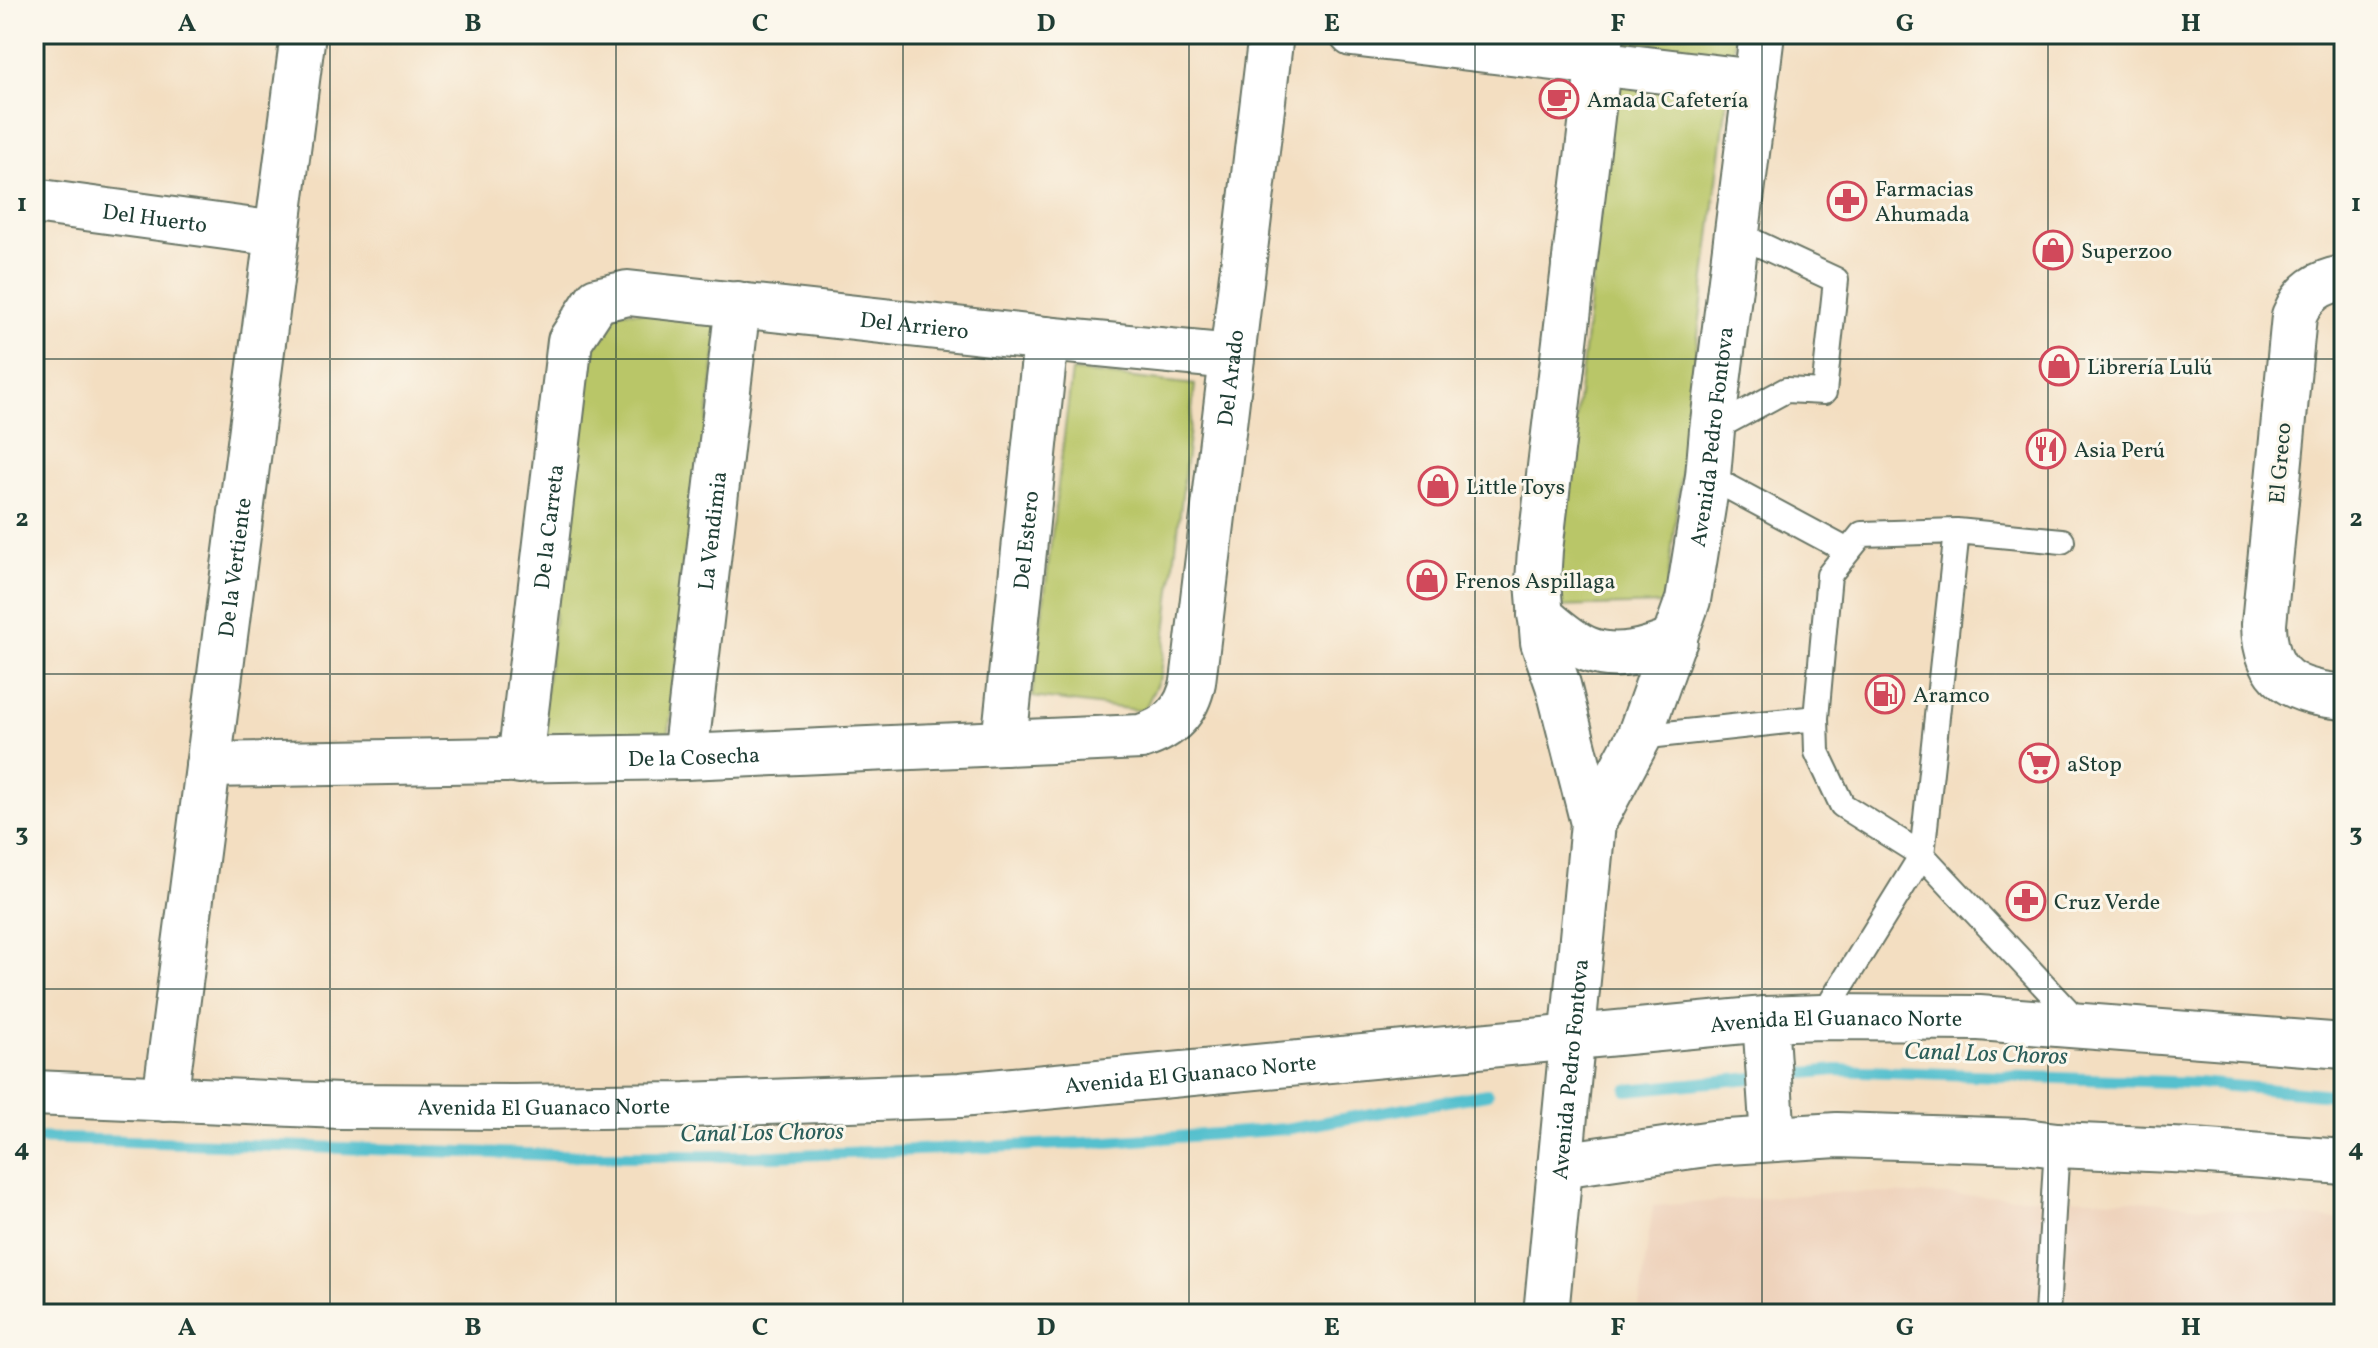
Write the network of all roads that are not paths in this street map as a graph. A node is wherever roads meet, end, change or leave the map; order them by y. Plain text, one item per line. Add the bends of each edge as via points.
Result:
1 (303, 34) edge
2 (1271, 34) edge
3 (1352, 34) edge
4 (1762, 34) edge
5 (1600, 49) edge
6 (1756, 82) junction
7 (34, 201) edge
8 (277, 234) junction
9 (1737, 234) junction
10 (2344, 278) edge
11 (597, 300) joint
12 (738, 304) junction
13 (1046, 339) junction
14 (1232, 357) junction
15 (1712, 430) junction
16 (1708, 476) junction
17 (1957, 531) junction
18 (2062, 541) dead end
19 (1848, 551) junction
20 (1540, 615) junction
21 (1675, 640) junction
22 (2344, 697) edge
23 (1816, 718) junction
24 (1176, 719) joint
25 (1639, 737) junction
26 (1004, 743) junction
27 (685, 757) junction
28 (520, 761) junction
29 (208, 765) junction
30 (1593, 823) junction
31 (1922, 855) junction
32 (1822, 1017) junction
33 (2081, 1025) junction
34 (1766, 1034) junction
35 (1573, 1039) junction
36 (2344, 1046) edge
37 (34, 1093) edge
38 (165, 1099) junction
39 (1772, 1122) junction
40 (2057, 1145) junction
41 (2344, 1162) edge
42 (1560, 1165) junction
43 (1546, 1314) edge
44 (2047, 1314) edge

1 - 8 street, De la Vertiente
2 - 14 street, Del Arado
3 - 5 street
4 - 6 street, Avenida Pedro Fontova
5 - 6 street
5 - 20 street, Avenida Pedro Fontova via 1540,550
6 - 9 street, Avenida Pedro Fontova
7 - 8 street, Del Huerto
8 - 29 street, De la Vertiente
9 - 15 street, Avenida Pedro Fontova
9 - 15 lane via 1836,280 1824,392 1786,390
10 - 22 street, El Greco via 2319,285 2294,316 2264,624 2269,658 2279,673 2307,692
11 - 12 street, Del Arriero via 628,293
11 - 28 street, De la Carreta via 570,341
12 - 13 street, Del Arriero
12 - 27 street, La Vendimia
13 - 14 street, Del Arriero
13 - 26 street, Del Estero
14 - 24 street, Del Arado via 1193,682
15 - 16 street, Avenida Pedro Fontova
16 - 19 lane
16 - 21 street, Avenida Pedro Fontova via 1690,589
17 - 18 lane
17 - 19 lane via 1862,534
17 - 31 lane
19 - 23 lane via 1829,575
20 - 21 street via 1588,650 1647,651
20 - 30 street, Avenida Pedro Fontova
21 - 25 street, Avenida Pedro Fontova
23 - 25 lane
23 - 31 lane via 1817,752 1842,805
24 - 26 street, De la Cosecha via 1141,737
25 - 30 street, Avenida Pedro Fontova
26 - 27 street, De la Cosecha
27 - 28 street, De la Cosecha
28 - 29 street, De la Cosecha
29 - 38 street, De la Vertiente
30 - 35 street, Avenida Pedro Fontova
31 - 32 lane
31 - 33 lane
32 - 33 street, Avenida El Guanaco Norte
32 - 34 street, Avenida El Guanaco Norte
33 - 36 street, Avenida El Guanaco Norte
34 - 35 street, Avenida El Guanaco Norte
34 - 39 street
35 - 38 street, Avenida El Guanaco Norte via 960,1095 513,1107
35 - 42 street, Avenida Pedro Fontova
37 - 38 street, Avenida El Guanaco Norte
39 - 40 street via 1837,1135
39 - 42 street via 1713,1143
40 - 41 street
40 - 44 lane
42 - 43 street, Avenida Pedro Fontova

